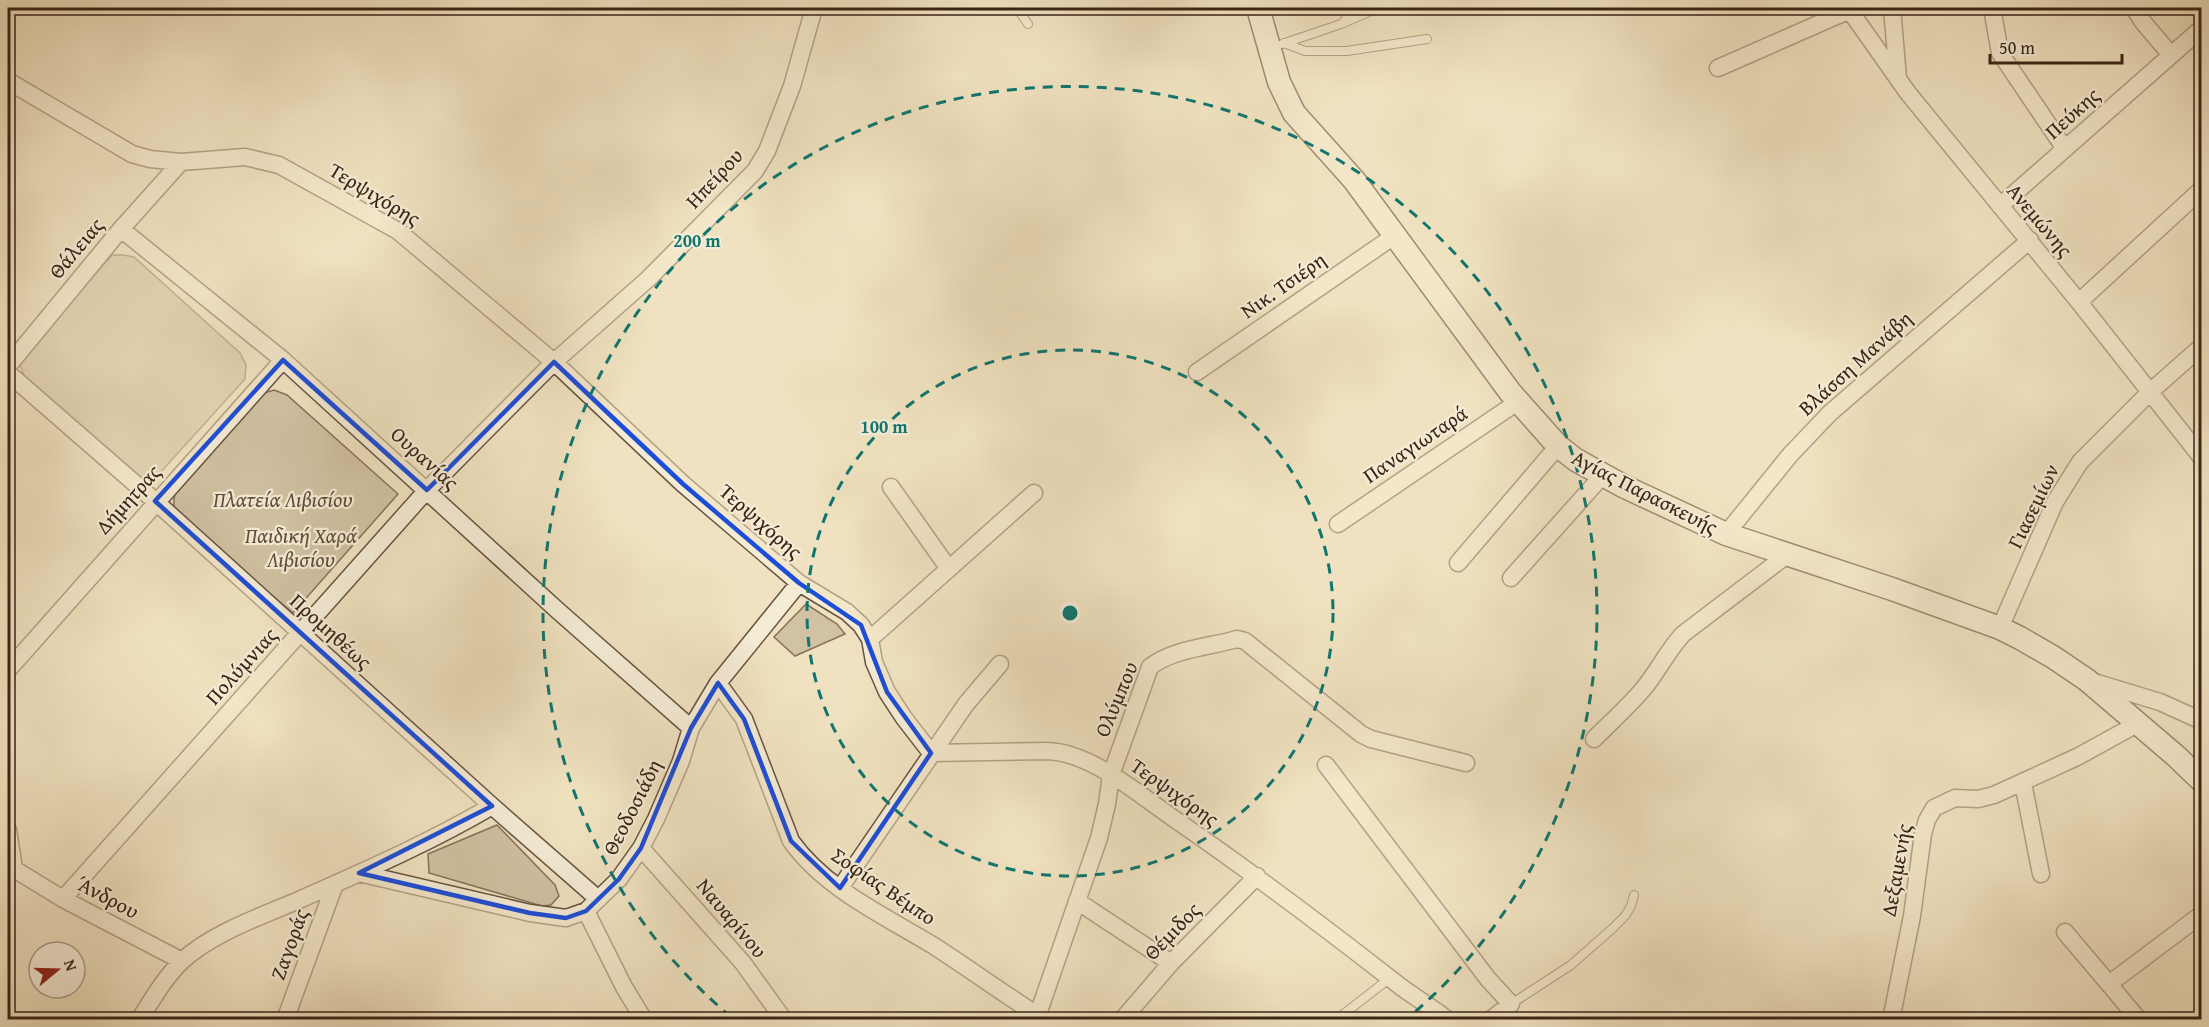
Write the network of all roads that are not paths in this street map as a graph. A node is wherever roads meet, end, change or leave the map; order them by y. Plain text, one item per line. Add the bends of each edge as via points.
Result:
1 (814, 8) edge
2 (1017, 8) edge
3 (1258, 8) edge
4 (1353, 8) edge
5 (1378, 8) edge
6 (1892, 8) edge
7 (1992, 8) edge
8 (2134, 8) edge
9 (1849, 9) edge
10 (1028, 24) dead end
11 (1341, 24) junction
12 (2202, 28) edge
13 (1427, 39) dead end
14 (1276, 46) junction
15 (2171, 55) junction
16 (1718, 68) dead end
17 (1899, 80) junction
18 (8, 81) edge
19 (2065, 149) junction
20 (181, 162) junction
21 (2202, 189) edge
22 (2000, 206) junction
23 (121, 229) junction
24 (1394, 236) junction
25 (2030, 240) junction
26 (2079, 302) junction
27 (2202, 346) edge
28 (283, 360) junction
29 (554, 362) junction
30 (8, 366) edge
31 (1197, 372) dead end
32 (8, 373) edge
33 (2150, 392) junction
34 (1519, 402) junction
35 (1558, 446) junction
36 (2202, 458) edge
37 (1603, 475) junction
38 (891, 487) dead end
39 (427, 490) junction
40 (1034, 493) dead end
41 (155, 501) junction
42 (1338, 524) dead end
43 (1726, 534) junction
44 (1787, 555) junction
45 (1458, 563) dead end
46 (949, 569) junction
47 (1511, 578) dead end
48 (799, 583) junction
49 (2001, 628) junction
50 (301, 634) junction
51 (870, 639) junction
52 (1000, 664) dead end
53 (8, 670) edge
54 (2087, 680) junction
55 (718, 682) junction
56 (2202, 721) edge
57 (2139, 723) junction
58 (691, 728) junction
59 (1594, 739) dead end
60 (931, 753) junction
61 (1466, 764) dead end
62 (1326, 765) dead end
63 (1111, 775) junction
64 (2202, 781) edge
65 (2023, 783) junction
66 (492, 806) junction
67 (8, 830) edge
68 (641, 848) junction
69 (11, 872) edge
70 (359, 873) junction
71 (2041, 874) dead end
72 (1257, 876) junction
73 (335, 884) junction
74 (840, 888) junction
75 (1634, 895) dead end
76 (63, 899) junction
77 (1077, 901) junction
78 (591, 904) junction
79 (2202, 914) edge
80 (2065, 932) dead end
81 (182, 961) junction
82 (1171, 963) junction
83 (1390, 978) junction
84 (2109, 984) junction
85 (1511, 1004) junction
86 (1039, 1018) edge
87 (139, 1020) edge
88 (285, 1020) edge
89 (644, 1020) edge
90 (784, 1020) edge
91 (1122, 1020) edge
92 (1336, 1020) edge
93 (1448, 1020) edge
94 (1490, 1020) edge
95 (1891, 1020) edge
96 (2139, 1020) edge

1 - 29 street, Ηπείρου via 792,86 761,163 648,279
2 - 10 lane
3 - 14 street, Αγίας Παρασκευής
4 - 11 lane
5 - 11 lane
6 - 17 street
7 - 19 street via 2000,52
8 - 15 street
9 - 16 street
9 - 17 street, Ανεμώνης
11 - 14 lane
12 - 15 street, Πεύκης
13 - 14 lane via 1347,51
14 - 24 street, Αγίας Παρασκευής via 1279,82 1294,113 1354,180
15 - 19 street, Πεύκης
17 - 22 street, Ανεμώνης
18 - 20 street, Τερψιχόρης via 132,154
19 - 22 street, Πεύκης
20 - 23 street, Θάλειας
20 - 29 street, Τερψιχόρης via 259,159 279,165 365,210 398,231
21 - 26 street
22 - 25 street, Ανεμώνης
23 - 28 street, Ουρανίας
23 - 30 street, Θάλειας
24 - 31 street, Νικ. Τσιέρη
24 - 34 street, Αγίας Παρασκευής
25 - 26 street, Ανεμώνης
25 - 43 street, Βλάσση Μανάβη via 1830,413
26 - 33 street, Ανεμώνης
27 - 33 street, Γιασεμίων
28 - 39 street, Ουρανίας
28 - 41 street, Δήμητρας
29 - 39 street, Πολύμνιας
29 - 48 street, Τερψιχόρης via 683,484
32 - 41 street, Προμηθέως
33 - 36 street, Ανεμώνης
33 - 49 street, Γιασεμίων via 2080,462 2055,502
34 - 35 street, Αγίας Παρασκευής
34 - 42 street, Παναγιωταρά
35 - 37 street, Αγίας Παρασκευής
35 - 45 street
37 - 43 street, Αγίας Παρασκευής
37 - 47 street
38 - 46 street
39 - 50 street, Πολύμνιας
39 - 58 street, Ουρανίας
40 - 46 street
41 - 50 street, Προμηθέως
41 - 53 street, Δήμητρας
43 - 44 street, Αγίας Παρασκευής
44 - 49 street, Αγίας Παρασκευής
44 - 59 street via 1683,634 1643,690
46 - 51 street
48 - 51 street, Τερψιχόρης via 847,612
48 - 55 street, Θεοδοσιάδη
49 - 54 street, Αγίας Παρασκευής
50 - 66 street, Προμηθέως
50 - 76 street, Πολύμνιας
51 - 60 street, Τερψιχόρης via 880,678
52 - 60 street
54 - 56 street via 2160,702
54 - 57 street, Αγίας Παρασκευής
55 - 58 street, Θεοδοσιάδη
55 - 74 street, Σοφίας Βέμπο via 744,719 791,841 802,857
57 - 64 street, Αγίας Παρασκευής
57 - 65 street, Δεξαμενής
58 - 68 street, Θεοδοσιάδη via 681,761
60 - 63 street, Τερψιχόρης via 1058,751
60 - 74 street
61 - 63 street, Ολύμπου via 1361,734 1252,644 1237,639 1165,657 1150,667
62 - 85 street
63 - 72 street, Τερψιχόρης
63 - 77 street, Ολύμπου via 1099,838
65 - 71 street
65 - 95 street, Δεξαμενής via 1978,799 1943,802 1927,820
66 - 70 street
66 - 78 street, Προμηθέως
67 - 69 street
68 - 78 street, Θεοδοσιάδη via 619,879
68 - 90 street, Ναυαρίνου via 742,963
69 - 76 street, Άνδρου
70 - 73 street
70 - 78 street, Θεοδοσιάδη via 566,918
72 - 82 street, Θέμιδος
72 - 83 street, Τερψιχόρης
73 - 81 street via 236,928
73 - 88 street, Ζαγοράς
74 - 86 street, Σοφίας Βέμπο
75 - 85 lane via 1625,916 1612,929 1571,965
76 - 81 street, Άνδρου
77 - 82 street
77 - 86 street, Ολύμπου
78 - 89 street via 624,987
79 - 84 street
80 - 84 street
81 - 87 street
82 - 91 street, Θέμιδος
83 - 92 lane
83 - 93 street, Τερψιχόρης
84 - 96 street
85 - 94 street

